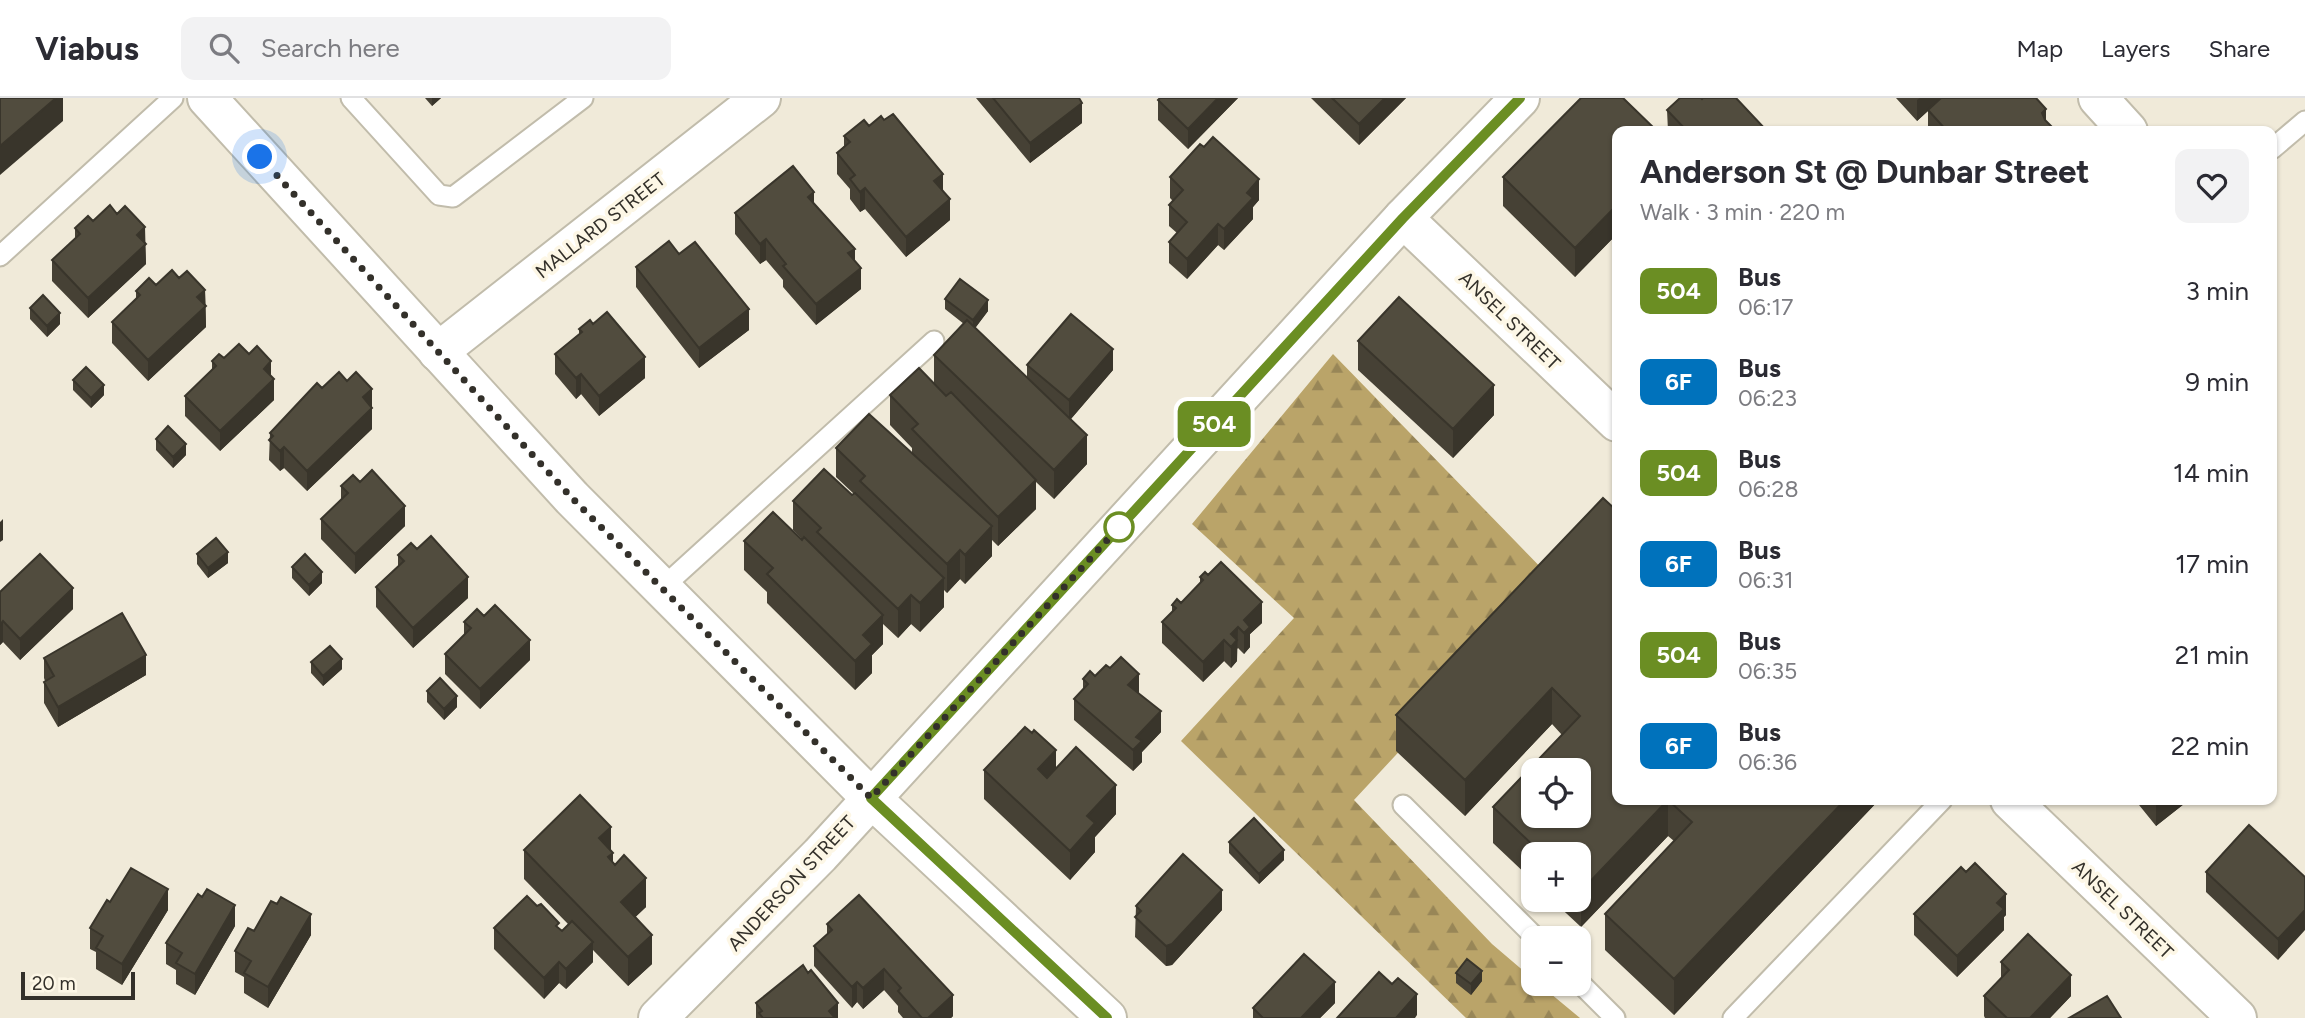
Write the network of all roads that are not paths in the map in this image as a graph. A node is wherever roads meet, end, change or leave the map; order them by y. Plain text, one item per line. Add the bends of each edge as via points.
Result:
1 (173, 98) edge
2 (207, 98) edge
3 (351, 98) edge
4 (583, 98) edge
5 (761, 98) edge
6 (1520, 98) edge
7 (2098, 98) edge
8 (2305, 121) edge
9 (2123, 126) edge
10 (2277, 145) edge
11 (1403, 218) junction
12 (0, 256) edge
13 (934, 341) dead end
14 (438, 352) junction
15 (1612, 417) edge
16 (662, 588) junction
17 (871, 798) junction
18 (1403, 804) dead end
19 (1937, 805) edge
20 (2015, 805) edge
21 (1523, 926) edge
22 (1591, 994) edge
23 (658, 1018) edge
24 (1107, 1018) edge
25 (1615, 1018) edge
26 (1733, 1018) edge
27 (2237, 1018) edge

1 - 12 lane
2 - 14 street
3 - 4 lane via 439,195 453,197
5 - 14 street, MALLARD STREET
6 - 11 street, ANDERSON STREET
7 - 9 street
8 - 10 lane
11 - 15 street, ANSEL STREET
11 - 17 street, ANDERSON STREET
13 - 16 lane
14 - 16 street
16 - 17 street
17 - 23 street, ANDERSON STREET
17 - 24 street
18 - 21 lane
19 - 26 lane
20 - 27 street, ANSEL STREET
22 - 25 lane

